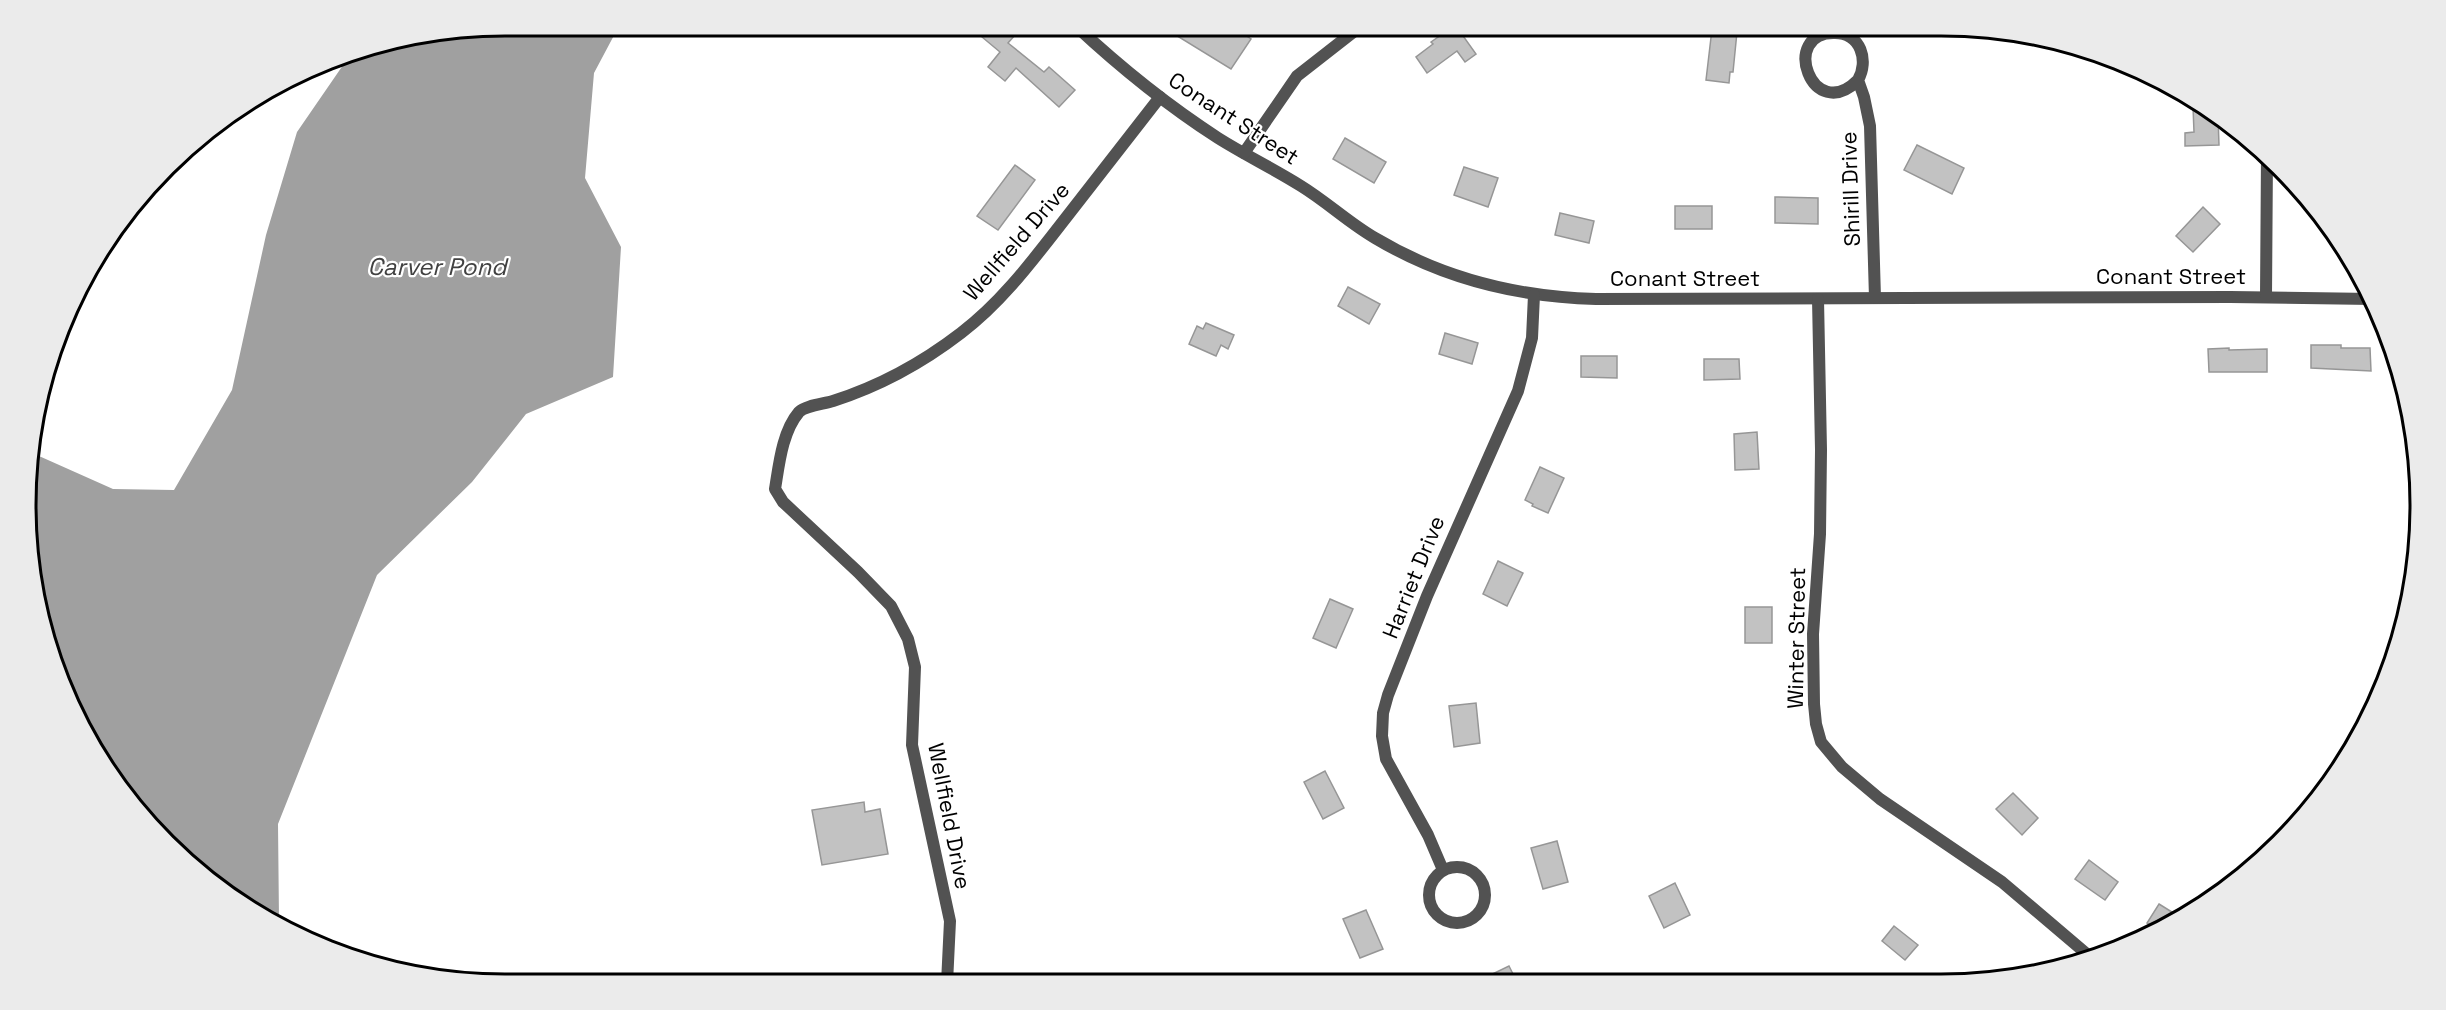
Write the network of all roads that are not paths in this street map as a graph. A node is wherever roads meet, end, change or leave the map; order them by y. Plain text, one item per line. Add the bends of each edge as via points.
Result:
1 (1088, 36) edge
2 (1348, 36) edge
3 (1822, 36) edge
4 (1849, 36) edge
5 (1858, 80) junction
6 (1160, 98) junction
7 (1244, 153) junction
8 (2267, 167) edge
9 (1534, 295) junction
10 (2266, 297) junction
11 (1875, 298) junction
12 (1818, 299) junction
13 (2362, 299) edge
14 (1443, 870) junction
15 (2084, 951) edge
16 (947, 974) edge

1 - 6 street, Conant Street
2 - 7 street via 1297,76
3 - 5 street, Shirill Drive via 1807,51 1805,66 1811,80 1823,90 1838,92
4 - 5 street, Shirill Drive via 1864,56
5 - 11 street, Shirill Drive via 1870,126
6 - 7 street, Conant Street
6 - 16 street, Wellfield Drive via 998,300 963,331 901,373 801,410 790,426 781,457 775,489 783,502 891,606 908,639 915,667 912,745 950,921
7 - 9 street, Conant Street via 1406,254 1472,279
8 - 10 street
9 - 12 street, Conant Street via 1596,299
9 - 14 street, Harriet Drive via 1532,338 1518,391 1431,585 1383,713 1386,759
10 - 11 street, Conant Street
10 - 13 street, Conant Street
11 - 12 street, Conant Street
12 - 15 street, Winter Street via 1820,534 1813,634 1814,704 1821,742 1842,767 1880,799 2002,882
14 - 14 street via 1466,867 1479,877 1485,899 1472,919 1451,922 1433,909 1430,887

